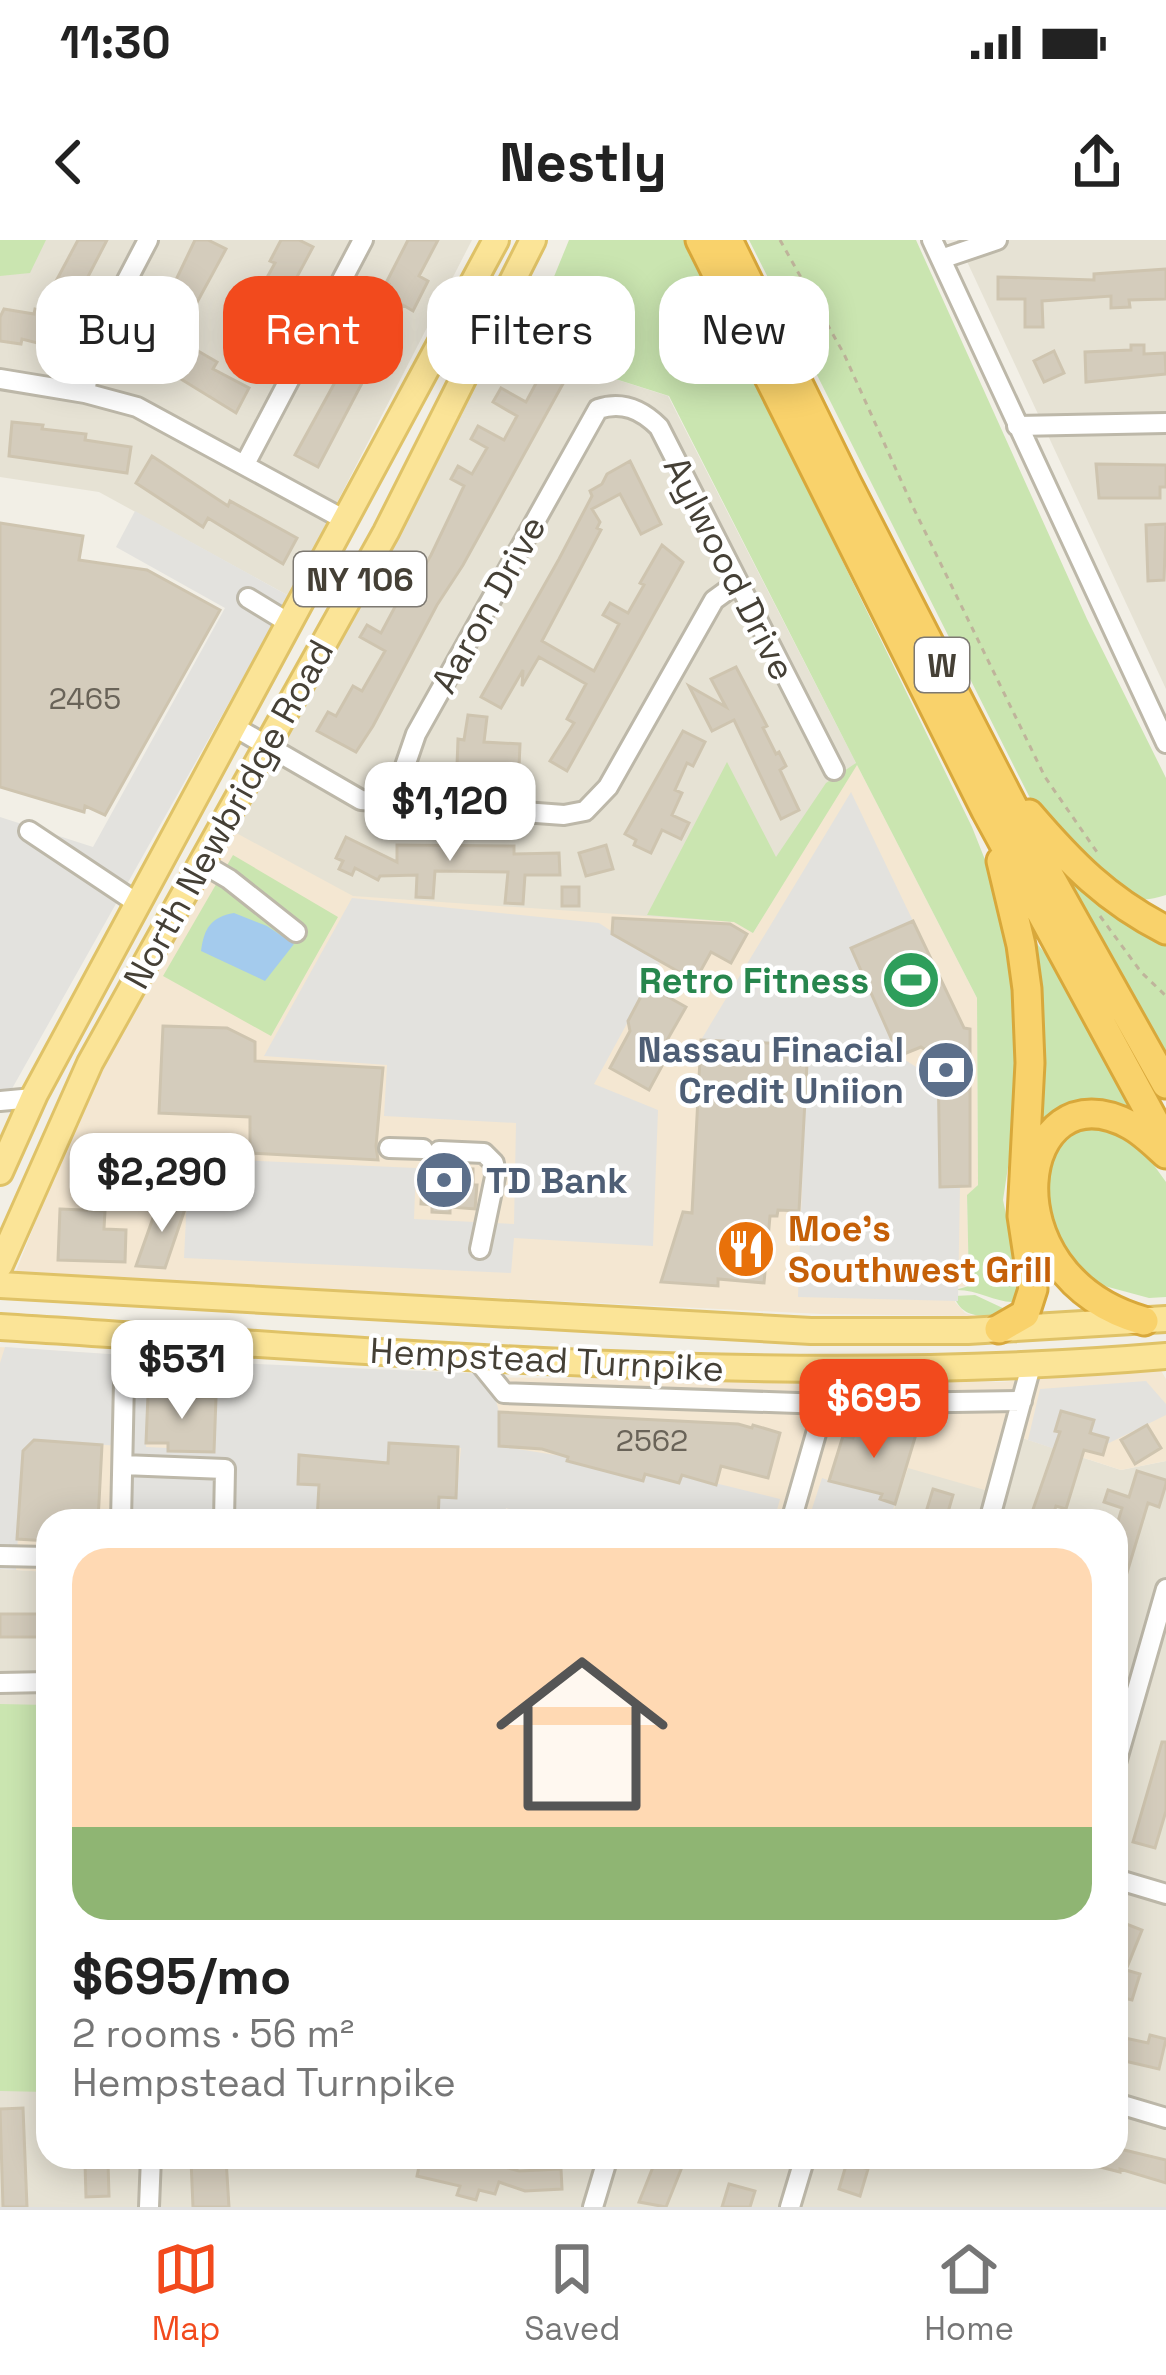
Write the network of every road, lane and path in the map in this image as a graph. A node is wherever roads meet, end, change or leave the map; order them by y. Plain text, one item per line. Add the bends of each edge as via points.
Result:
1 (148, 240) edge
2 (363, 240) edge
3 (496, 240) edge
4 (533, 240) edge
5 (700, 240) edge
6 (728, 240) edge
7 (780, 240) edge
8 (932, 240) edge
9 (997, 240) edge
10 (941, 259) junction
11 (0, 379) edge
12 (85, 393) junction
13 (598, 409) joint
14 (1166, 424) edge
15 (1017, 426) junction
16 (244, 464) junction
17 (345, 520) junction
18 (736, 584) junction
19 (248, 598) dead end
20 (290, 623) junction
21 (233, 726) junction
22 (1166, 743) edge
23 (265, 745) junction
24 (834, 770) dead end
25 (1007, 789) junction
26 (392, 804) junction
27 (986, 811) junction
28 (29, 831) dead end
29 (200, 862) junction
30 (1112, 897) junction
31 (137, 903) junction
32 (1166, 907) edge
33 (166, 923) junction
34 (1166, 930) edge
35 (296, 932) dead end
36 (1166, 996) edge
37 (1166, 1084) edge
38 (33, 1098) junction
39 (0, 1101) edge
40 (1166, 1143) edge
41 (389, 1148) dead end
42 (1166, 1154) edge
43 (0, 1172) edge
44 (480, 1250) dead end
45 (0, 1265) edge
46 (0, 1285) edge
47 (1155, 1320) edge
48 (0, 1327) edge
49 (999, 1329) junction
50 (811, 1331) junction
51 (125, 1334) junction
52 (475, 1356) junction
53 (1165, 1358) edge
54 (1031, 1366) junction
55 (643, 1367) junction
56 (835, 1371) junction
57 (1022, 1401) junction
58 (826, 1404) junction
59 (123, 1465) junction
60 (121, 1509) edge
61 (224, 1509) edge
62 (795, 1509) edge
63 (992, 1509) edge
64 (0, 1556) edge
65 (36, 1557) edge
66 (1166, 1589) edge
67 (36, 1682) edge
68 (0, 1683) edge
69 (1128, 1721) edge
70 (1128, 1883) edge
71 (1166, 1894) edge
72 (1128, 2107) edge
73 (1166, 2118) edge
74 (151, 2169) edge
75 (604, 2169) edge
76 (801, 2169) edge
77 (149, 2207) edge
78 (593, 2207) edge
79 (790, 2207) edge

1 - 12 street via 93,345
2 - 16 street
3 - 17 main road, North Newbridge Road / NY 106
4 - 23 main road, North Newbridge Road / NY 106 via 386,532
5 - 27 highway, W
6 - 25 highway, W
7 - 30 path via 844,354 1045,777 1102,860
8 - 10 street
9 - 10 street
10 - 15 street
11 - 12 street
12 - 16 street via 150,413
13 - 18 street, Aylwood Drive via 633,408 659,427
13 - 26 street, Aaron Drive via 416,734
14 - 15 street
15 - 22 street
16 - 17 street
17 - 20 main road, North Newbridge Road / NY 106
18 - 24 street, Aylwood Drive
18 - 26 street via 714,600 608,788 585,811
19 - 20 street
20 - 21 main road, North Newbridge Road / NY 106
21 - 23 street
21 - 31 main road, North Newbridge Road / NY 106
23 - 26 street via 361,800
23 - 29 main road, North Newbridge Road / NY 106
25 - 30 highway via 1079,872
25 - 37 highway, W
27 - 40 highway, W
27 - 49 highway via 1022,945 1030,1044 1022,1216 1033,1294 1022,1317
28 - 31 street
29 - 33 main road, North Newbridge Road / NY 106
29 - 35 street
30 - 32 highway via 1138,911
30 - 34 highway
30 - 36 path via 1097,910 1103,924
31 - 33 main road
31 - 38 main road, North Newbridge Road / NY 106
33 - 45 main road, North Newbridge Road / NY 106 via 90,1063
38 - 39 street
38 - 43 main road, North Newbridge Road / NY 106
41 - 44 street via 484,1153 494,1163
42 - 47 highway via 1132,1126 1087,1116 1048,1135 1032,1180 1039,1225 1059,1268 1112,1312
46 - 50 main road, Hempstead Turnpike
47 - 49 main road, Hempstead Turnpike
47 - 53 main road
48 - 51 main road, Hempstead Turnpike
49 - 50 main road, Hempstead Turnpike
50 - 55 main road via 810,1348 796,1355
51 - 52 main road, Hempstead Turnpike
51 - 59 street
52 - 55 main road, Hempstead Turnpike
52 - 58 street, Hempstead Turnpike via 504,1393
53 - 54 main road, Hempstead Turnpike
54 - 56 main road, Hempstead Turnpike
54 - 57 street
55 - 56 main road, Hempstead Turnpike
56 - 58 street
57 - 58 street, Hempstead Turnpike
57 - 63 street
58 - 62 street
59 - 60 street
59 - 61 street via 224,1469
64 - 65 street
66 - 69 street
67 - 68 street
70 - 71 street
72 - 73 street
74 - 77 street
75 - 78 street
76 - 79 street

